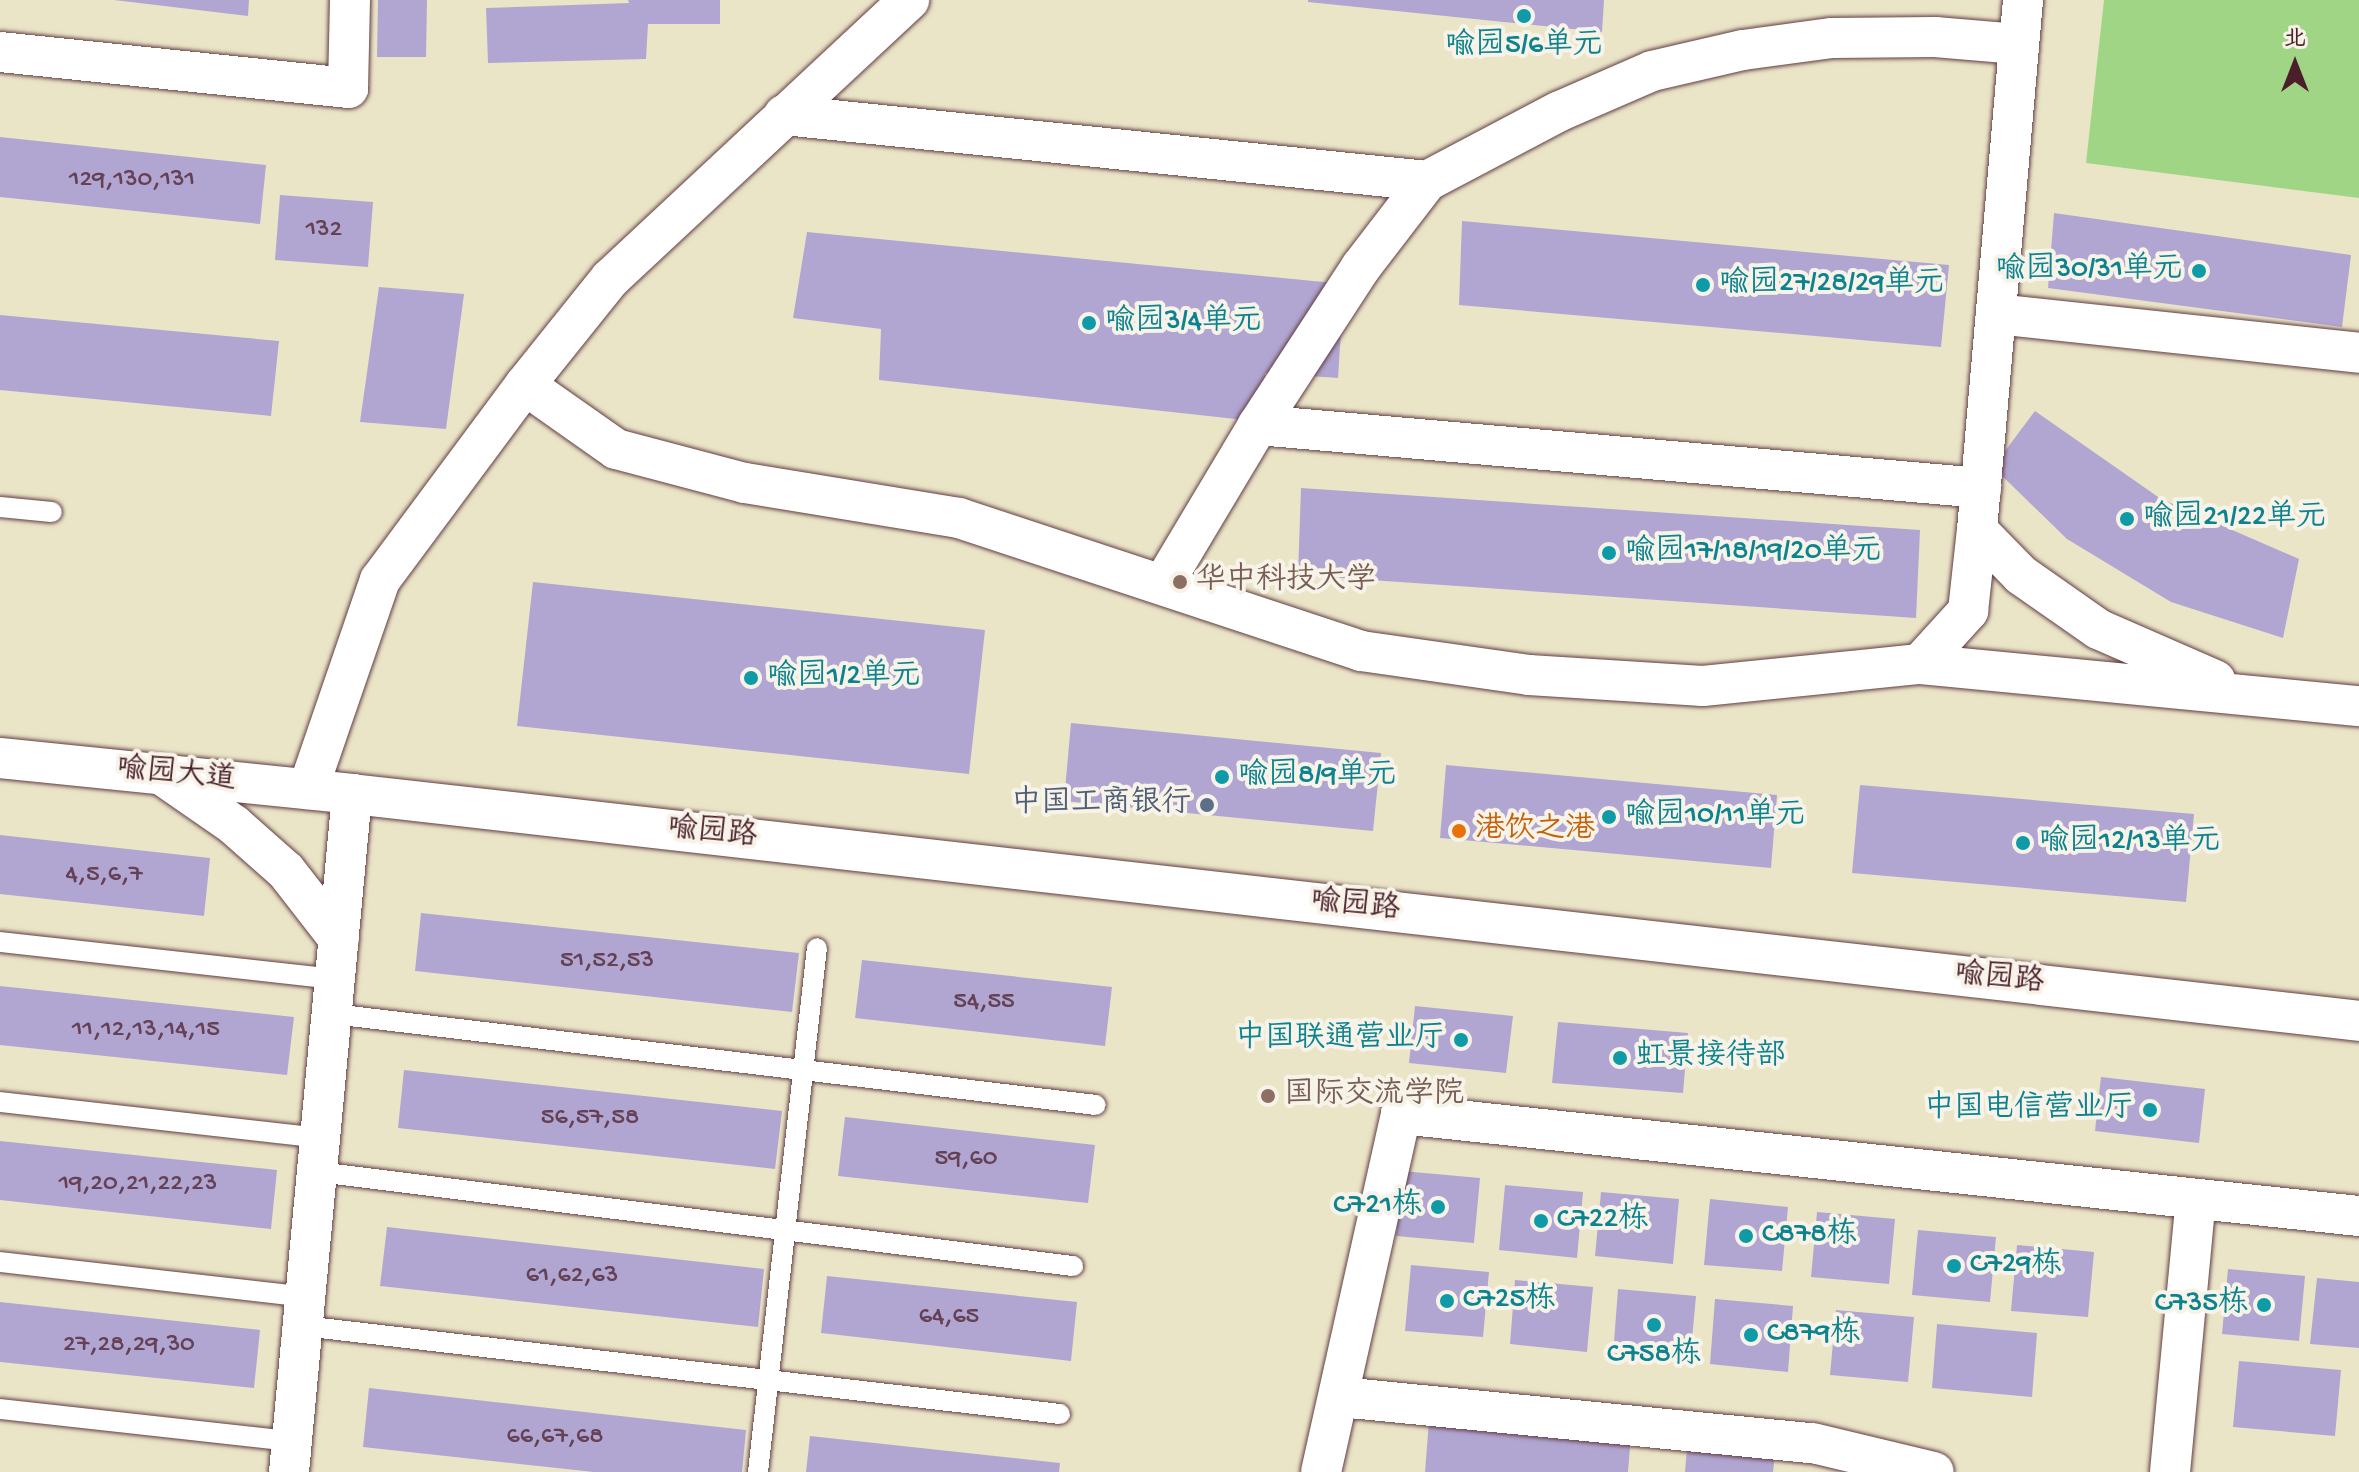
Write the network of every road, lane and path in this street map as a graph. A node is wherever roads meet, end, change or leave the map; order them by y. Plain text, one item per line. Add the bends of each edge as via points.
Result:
1 (350, 0) edge
2 (909, 0) edge
3 (2023, 0) edge
4 (2018, 44) junction
5 (0, 52) edge
6 (784, 115) junction
7 (1427, 181) junction
8 (1996, 314) junction
9 (2359, 353) edge
10 (525, 385) junction
11 (1258, 425) junction
12 (1981, 488) junction
13 (0, 507) edge
14 (52, 512) dead end
15 (1977, 530) junction
16 (1163, 584) junction
17 (1920, 664) junction
18 (2248, 694) junction
19 (2359, 706) edge
20 (0, 758) edge
21 (162, 774) junction
22 (308, 789) junction
23 (352, 794) junction
24 (339, 939) junction
25 (0, 942) edge
26 (817, 948) dead end
27 (334, 996) junction
28 (2359, 1021) edge
29 (804, 1070) junction
30 (0, 1102) edge
31 (1096, 1105) dead end
32 (319, 1155) junction
33 (2196, 1199) junction
34 (2359, 1216) edge
35 (786, 1230) junction
36 (0, 1262) edge
37 (1073, 1266) dead end
38 (304, 1311) junction
39 (768, 1381) junction
40 (1340, 1397) junction
41 (0, 1409) edge
42 (1060, 1414) dead end
43 (291, 1457) edge
44 (1922, 1471) edge
45 (758, 1472) edge
46 (1321, 1472) edge
47 (2170, 1472) edge

1 - 5 street via 348,88
2 - 6 street
3 - 4 street
4 - 7 street via 1935,37 1832,38 1743,50 1652,71 1560,111
4 - 8 street
6 - 7 street
6 - 10 street via 610,279
7 - 11 street via 1361,267
8 - 9 street
8 - 12 street
10 - 16 street via 616,449 745,483 959,518
10 - 22 street via 380,580
11 - 12 street
11 - 16 street
12 - 15 street
13 - 14 lane
15 - 17 street via 1968,611
15 - 18 street via 2021,575 2098,629
16 - 17 street via 1361,651 1529,675 1703,686
17 - 18 street
18 - 19 street
20 - 21 street, 喻园大道
21 - 22 street, 喻园大道
21 - 24 street via 234,825 286,871
22 - 23 street, 喻园大道
23 - 24 street
23 - 28 street, 喻园路
24 - 27 street
25 - 27 lane
26 - 29 lane
27 - 29 lane
27 - 32 street
29 - 31 lane
29 - 35 lane
30 - 32 lane
32 - 35 lane
32 - 38 street
33 - 34 street
33 - 40 street via 1401,1114
33 - 47 street
35 - 37 lane
35 - 39 lane
36 - 38 lane
38 - 39 lane
38 - 43 street
39 - 42 lane
39 - 45 lane
40 - 44 street via 1813,1443
40 - 46 street
41 - 43 lane

